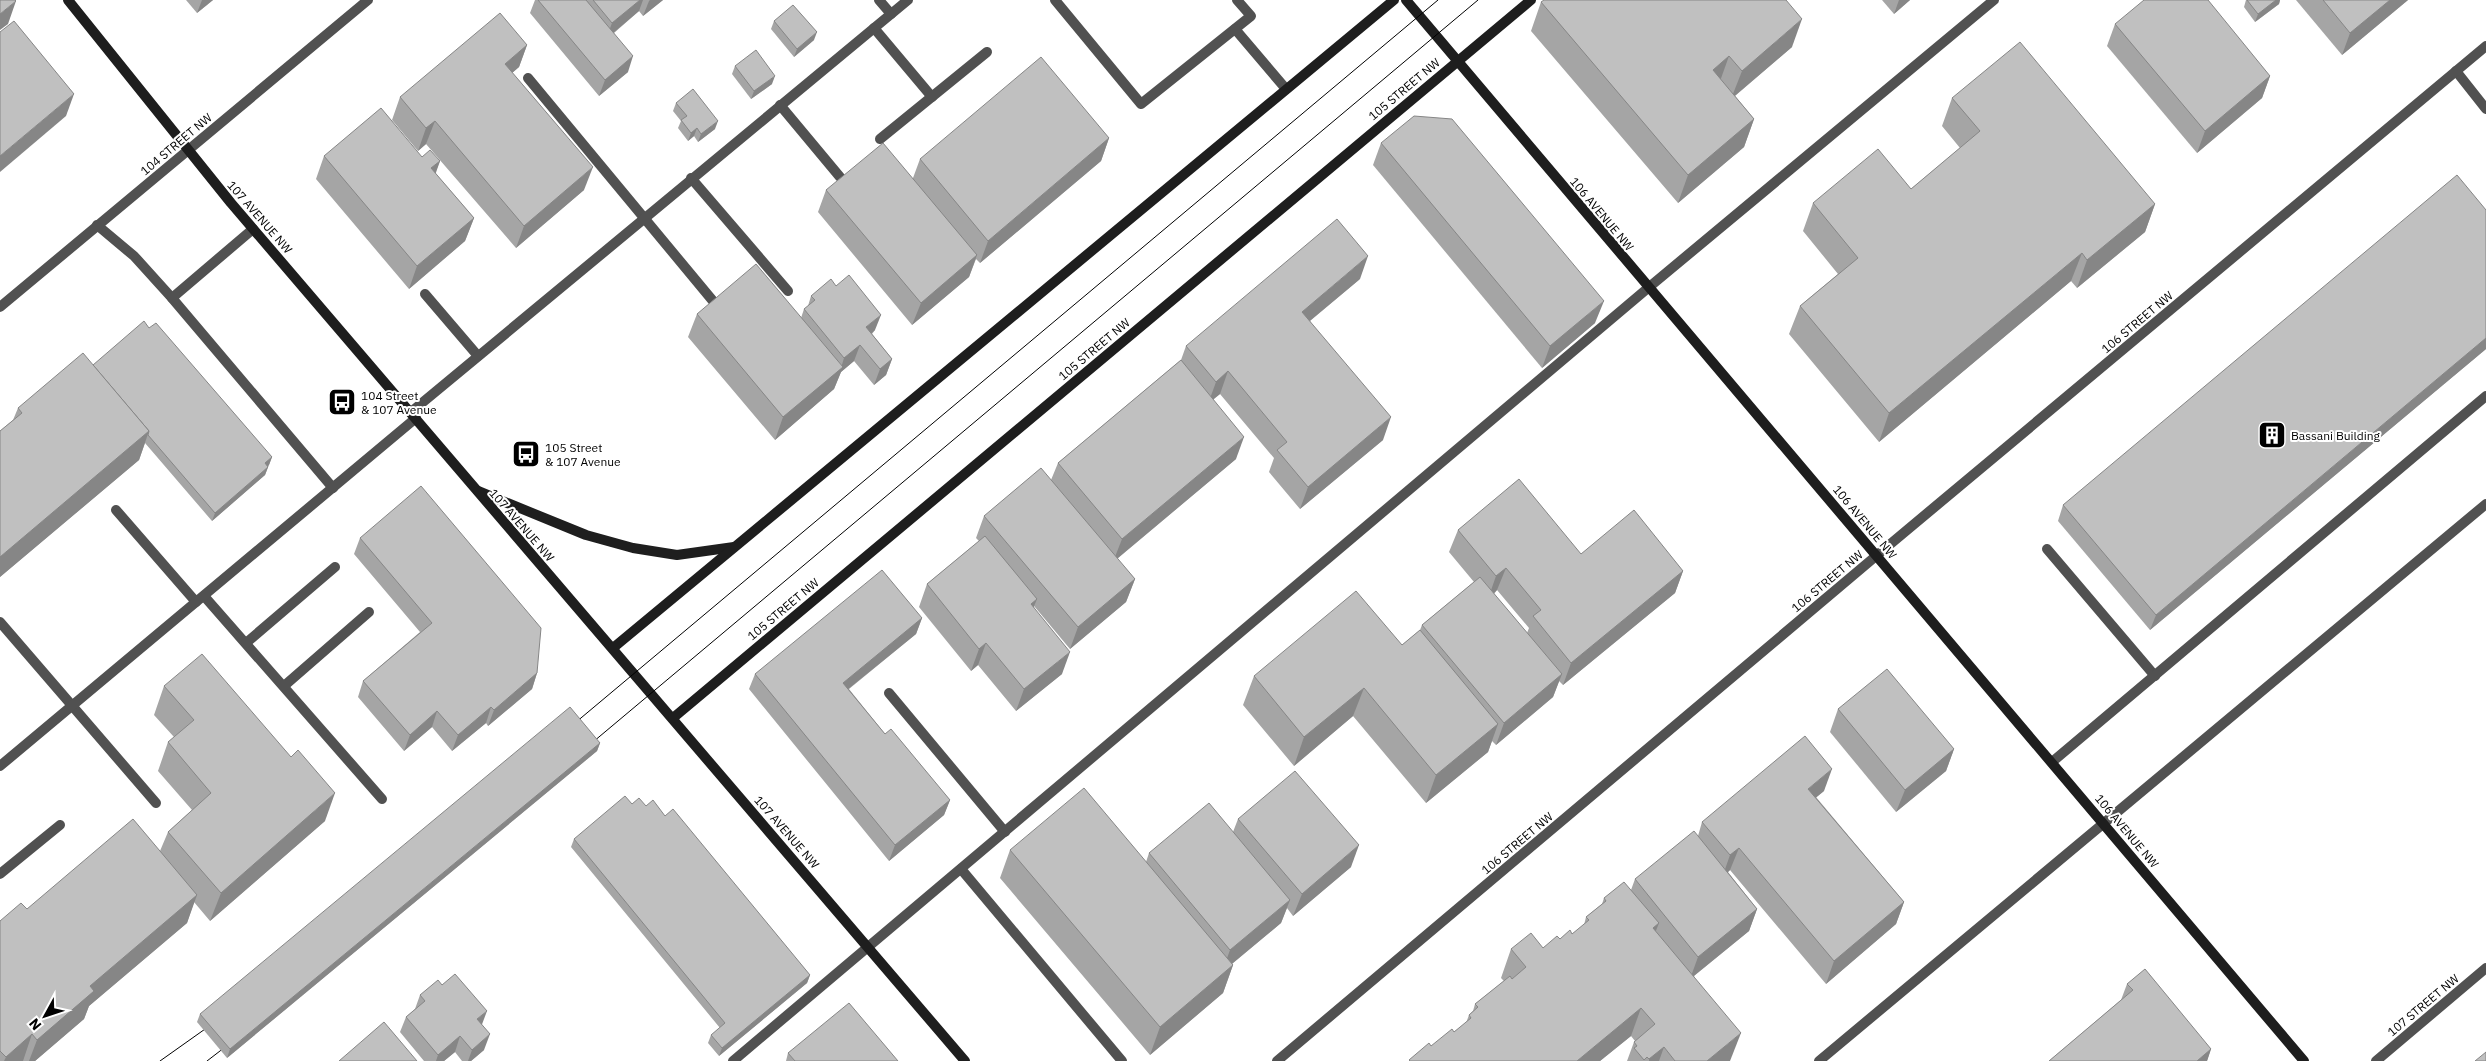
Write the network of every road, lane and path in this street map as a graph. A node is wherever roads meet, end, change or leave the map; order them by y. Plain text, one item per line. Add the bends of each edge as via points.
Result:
1 (68, 0) edge
2 (368, 0) edge
3 (879, 0) edge
4 (908, 0) edge
5 (1055, 0) edge
6 (1237, 0) edge
7 (1394, 0) edge
8 (1406, 0) edge
9 (1530, 0) edge
10 (1994, 0) edge
11 (891, 14) junction
12 (874, 28) junction
13 (1235, 29) junction
14 (2486, 46) edge
15 (987, 52) dead end
16 (1457, 62) junction
17 (2456, 71) junction
18 (528, 78) dead end
19 (1286, 89) junction
20 (932, 97) junction
21 (780, 105) junction
22 (2486, 109) edge
23 (880, 139) dead end
24 (188, 150) junction
25 (840, 177) edge
26 (691, 178) junction
27 (644, 217) junction
28 (97, 226) junction
29 (253, 229) junction
30 (1648, 288) junction
31 (788, 291) dead end
32 (425, 294) dead end
33 (172, 298) junction
34 (713, 301) edge
35 (0, 307) edge
36 (478, 356) junction
37 (2486, 396) edge
38 (413, 415) junction
39 (333, 488) junction
40 (476, 490) junction
41 (2486, 504) edge
42 (116, 510) dead end
43 (735, 546) junction
44 (2047, 550) dead end
45 (1876, 556) junction
46 (335, 567) dead end
47 (204, 596) junction
48 (196, 602) junction
49 (369, 612) dead end
50 (0, 622) edge
51 (246, 643) junction
52 (613, 648) junction
53 (2155, 676) junction
54 (284, 686) junction
55 (889, 693) dead end
56 (73, 705) junction
57 (673, 718) junction
58 (2052, 762) junction
59 (0, 766) edge
60 (382, 799) dead end
61 (156, 803) dead end
62 (2103, 822) junction
63 (60, 825) dead end
64 (1005, 832) junction
65 (961, 869) junction
66 (0, 874) edge
67 (869, 947) junction
68 (2486, 968) edge
69 (733, 1061) edge
70 (964, 1061) edge
71 (1122, 1061) edge
72 (1278, 1061) edge
73 (1819, 1061) edge
74 (2304, 1061) edge
75 (2376, 1061) edge

1 - 24 street, 107 AVENUE NW
2 - 24 street, 104 STREET NW
3 - 11 street
4 - 11 street
5 - 13 street via 1141,104
6 - 13 street via 1251,16
7 - 19 street
8 - 16 street, 106 AVENUE NW
9 - 16 street, 105 STREET NW
10 - 30 street
11 - 12 street
12 - 20 street
12 - 21 street
13 - 19 street
14 - 17 street, 106 STREET NW
15 - 20 street
16 - 30 street, 106 AVENUE NW
16 - 57 street, 105 STREET NW
17 - 22 street
17 - 45 street, 106 STREET NW
18 - 27 street
19 - 43 street
20 - 23 street
21 - 25 street
21 - 26 street
24 - 28 street, 104 STREET NW
24 - 29 street, 107 AVENUE NW
26 - 27 street
26 - 31 street
27 - 34 street
27 - 36 street
28 - 33 street via 134,256
28 - 35 street, 104 STREET NW
29 - 33 street
29 - 38 street, 107 AVENUE NW
30 - 45 street, 106 AVENUE NW
30 - 64 street
32 - 36 street
33 - 39 street
36 - 38 street
37 - 53 street
38 - 39 street
38 - 40 street, 107 AVENUE NW
39 - 47 street
40 - 43 street via 586,535 633,548 677,555
40 - 52 street, 107 AVENUE NW
41 - 62 street
42 - 48 street
43 - 52 street
44 - 53 street
45 - 58 street, 106 AVENUE NW
45 - 72 street, 106 STREET NW
46 - 51 street
47 - 48 street
47 - 51 street
48 - 56 street
49 - 54 street
50 - 56 street
51 - 54 street
52 - 57 street, 107 AVENUE NW
53 - 58 street
54 - 60 street
55 - 64 street
56 - 59 street
56 - 61 street
57 - 67 street, 107 AVENUE NW
58 - 62 street, 106 AVENUE NW
62 - 73 street
62 - 74 street, 106 AVENUE NW
63 - 66 street
64 - 65 street
65 - 67 street
65 - 71 street
67 - 69 street
67 - 70 street, 107 AVENUE NW
68 - 75 street, 107 STREET NW

